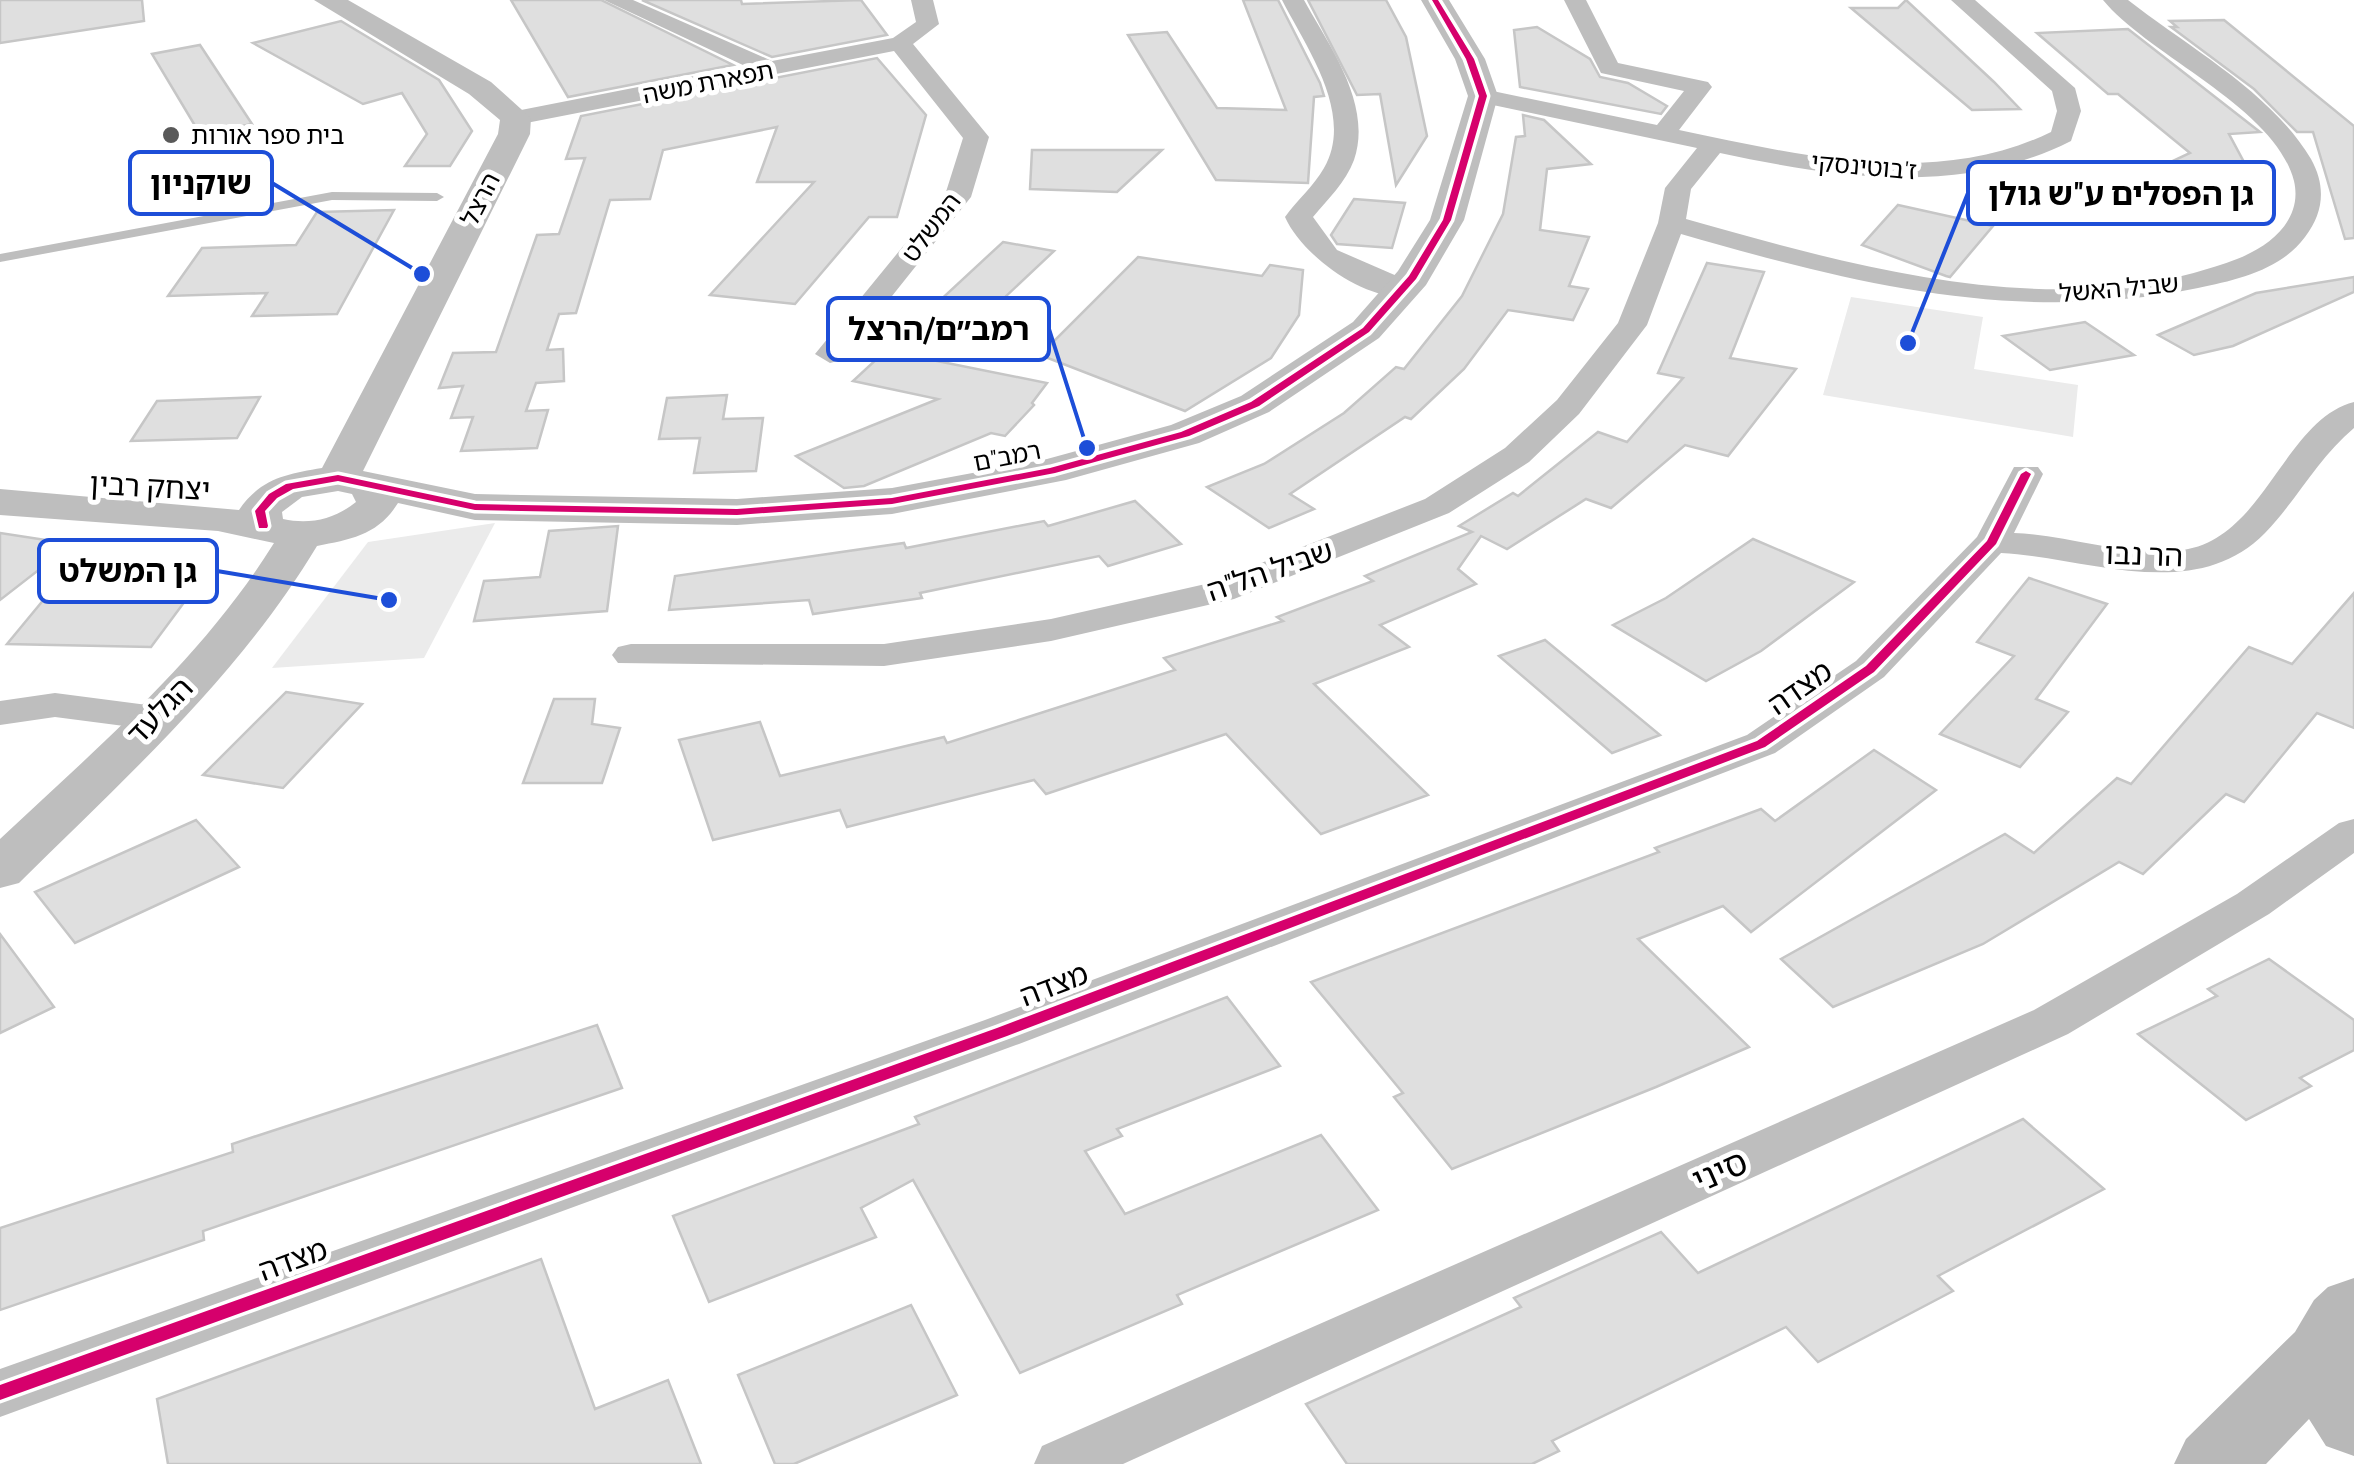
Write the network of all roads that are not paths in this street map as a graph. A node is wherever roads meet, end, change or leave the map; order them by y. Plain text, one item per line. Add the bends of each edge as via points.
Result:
1 (328, 0) edge
2 (615, 0) edge
3 (922, 0) edge
4 (1293, 0) edge
5 (1435, 0) edge
6 (1575, 0) edge
7 (1962, 0) edge
8 (2114, 0) edge
9 (900, 43) junction
10 (771, 69) junction
11 (1484, 96) junction
12 (516, 118) junction
13 (1662, 135) junction
14 (1713, 145) junction
15 (437, 197) dead end
16 (1672, 223) junction
17 (0, 258) edge
18 (1403, 289) junction
19 (830, 354) dead end
20 (2354, 412) edge
21 (2026, 474) dead end
22 (0, 480) edge
23 (341, 493) junction
24 (0, 502) edge
25 (282, 531) junction
26 (1992, 542) junction
27 (631, 655) dead end
28 (0, 713) edge
29 (154, 718) junction
30 (2354, 833) edge
31 (0, 870) edge
32 (2340, 1330) edge
33 (0, 1392) edge
34 (2354, 1422) edge
35 (1062, 1464) edge
36 (2214, 1464) edge

1 - 12 street via 480,88
2 - 10 street
3 - 9 street via 928,24
4 - 18 street via 1337,89 1347,126 1341,162 1298,217 1306,238 1359,273
5 - 11 street
6 - 13 street via 1609,68 1700,86
7 - 14 street, ז'בוטינסקי via 2063,88 2070,111 2062,136 2028,152 1936,172 1883,172
8 - 16 street, שביל האשל via 2296,155 2311,188 2305,221 2277,252 2176,286 2024,295 1860,275
9 - 10 street, תפארת משה
9 - 19 street, המשלט via 976,137 958,197
10 - 12 street, תפארת משה
11 - 13 street, ז'בוטינסקי
11 - 18 street, רמב"ם via 1447,220
12 - 23 street, הרצל
13 - 14 street, ז'בוטינסקי
14 - 16 street, שביל הל"ה via 1678,188
15 - 17 lane via 332,196
16 - 27 street, שביל הל"ה via 1632,325 1568,407 1517,454 1437,506 1383,529 1221,591 1051,630 884,656
18 - 23 street, רמב"ם via 1366,330 1255,404 1185,434 1051,471 892,501 737,512 475,507
20 - 26 street, הר נבו via 2323,435 2248,531 2221,551 2150,562
21 - 26 street, מצדה
22 - 23 street, יצחק רבין
23 - 25 street
23 - 25 street, הגלעד via 262,506 258,517
24 - 25 street, יצחק רבין via 218,518
25 - 29 street, הגלעד via 263,600
26 - 33 street, מצדה via 1870,670 1761,744 1002,1032
28 - 29 street via 55,706
29 - 31 street, הגלעד
30 - 35 street, סיני via 2253,904 2051,1022
32 - 34 main road via 2328,1378
32 - 36 main road

